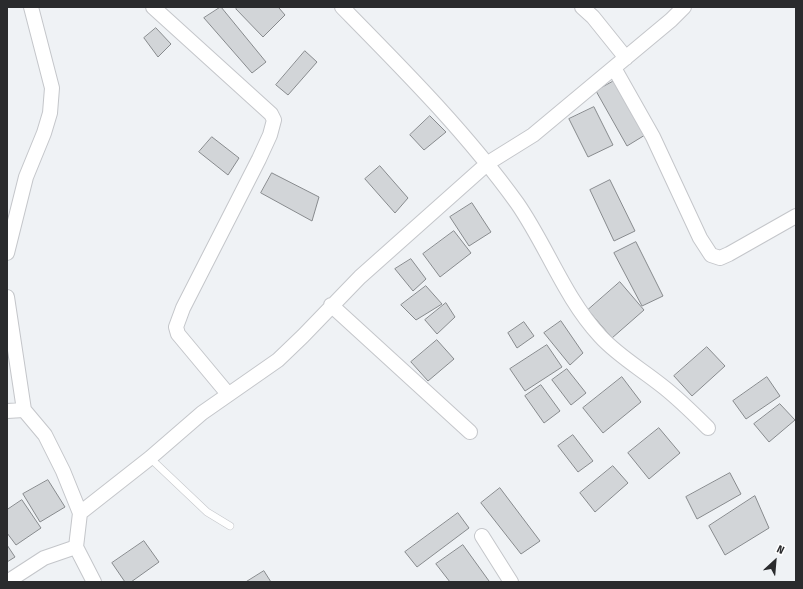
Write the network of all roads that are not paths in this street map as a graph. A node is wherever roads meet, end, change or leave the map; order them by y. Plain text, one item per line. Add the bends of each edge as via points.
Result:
1 (31, 7) edge
2 (153, 7) edge
3 (342, 7) edge
4 (582, 7) edge
5 (684, 7) edge
6 (626, 58) junction
7 (614, 68) junction
8 (488, 163) junction
9 (796, 216) edge
10 (7, 253) edge
11 (7, 297) edge
12 (332, 305) junction
13 (228, 394) junction
14 (24, 410) junction
15 (7, 411) edge
16 (708, 428) dead end
17 (470, 432) dead end
18 (150, 458) junction
19 (80, 513) junction
20 (230, 526) dead end
21 (482, 536) dead end
22 (76, 547) junction
23 (7, 582) edge
24 (94, 582) edge
25 (511, 582) edge

1 - 10 street via 52,88 50,113 26,177
2 - 13 street via 271,114 274,120 259,159 183,308 176,327 178,334
3 - 8 street
4 - 6 street
5 - 6 street
6 - 7 street
7 - 8 street via 533,135
7 - 9 street via 653,137 700,238 711,255 720,258 729,254
8 - 12 street
8 - 16 street via 542,243 566,290 600,336 663,386
11 - 14 street
12 - 13 street via 278,360
12 - 17 street
13 - 18 street
14 - 15 street
14 - 19 street via 45,435
18 - 19 street
18 - 20 lane via 208,512
19 - 22 street
21 - 25 street
22 - 23 street via 44,558
22 - 24 street

